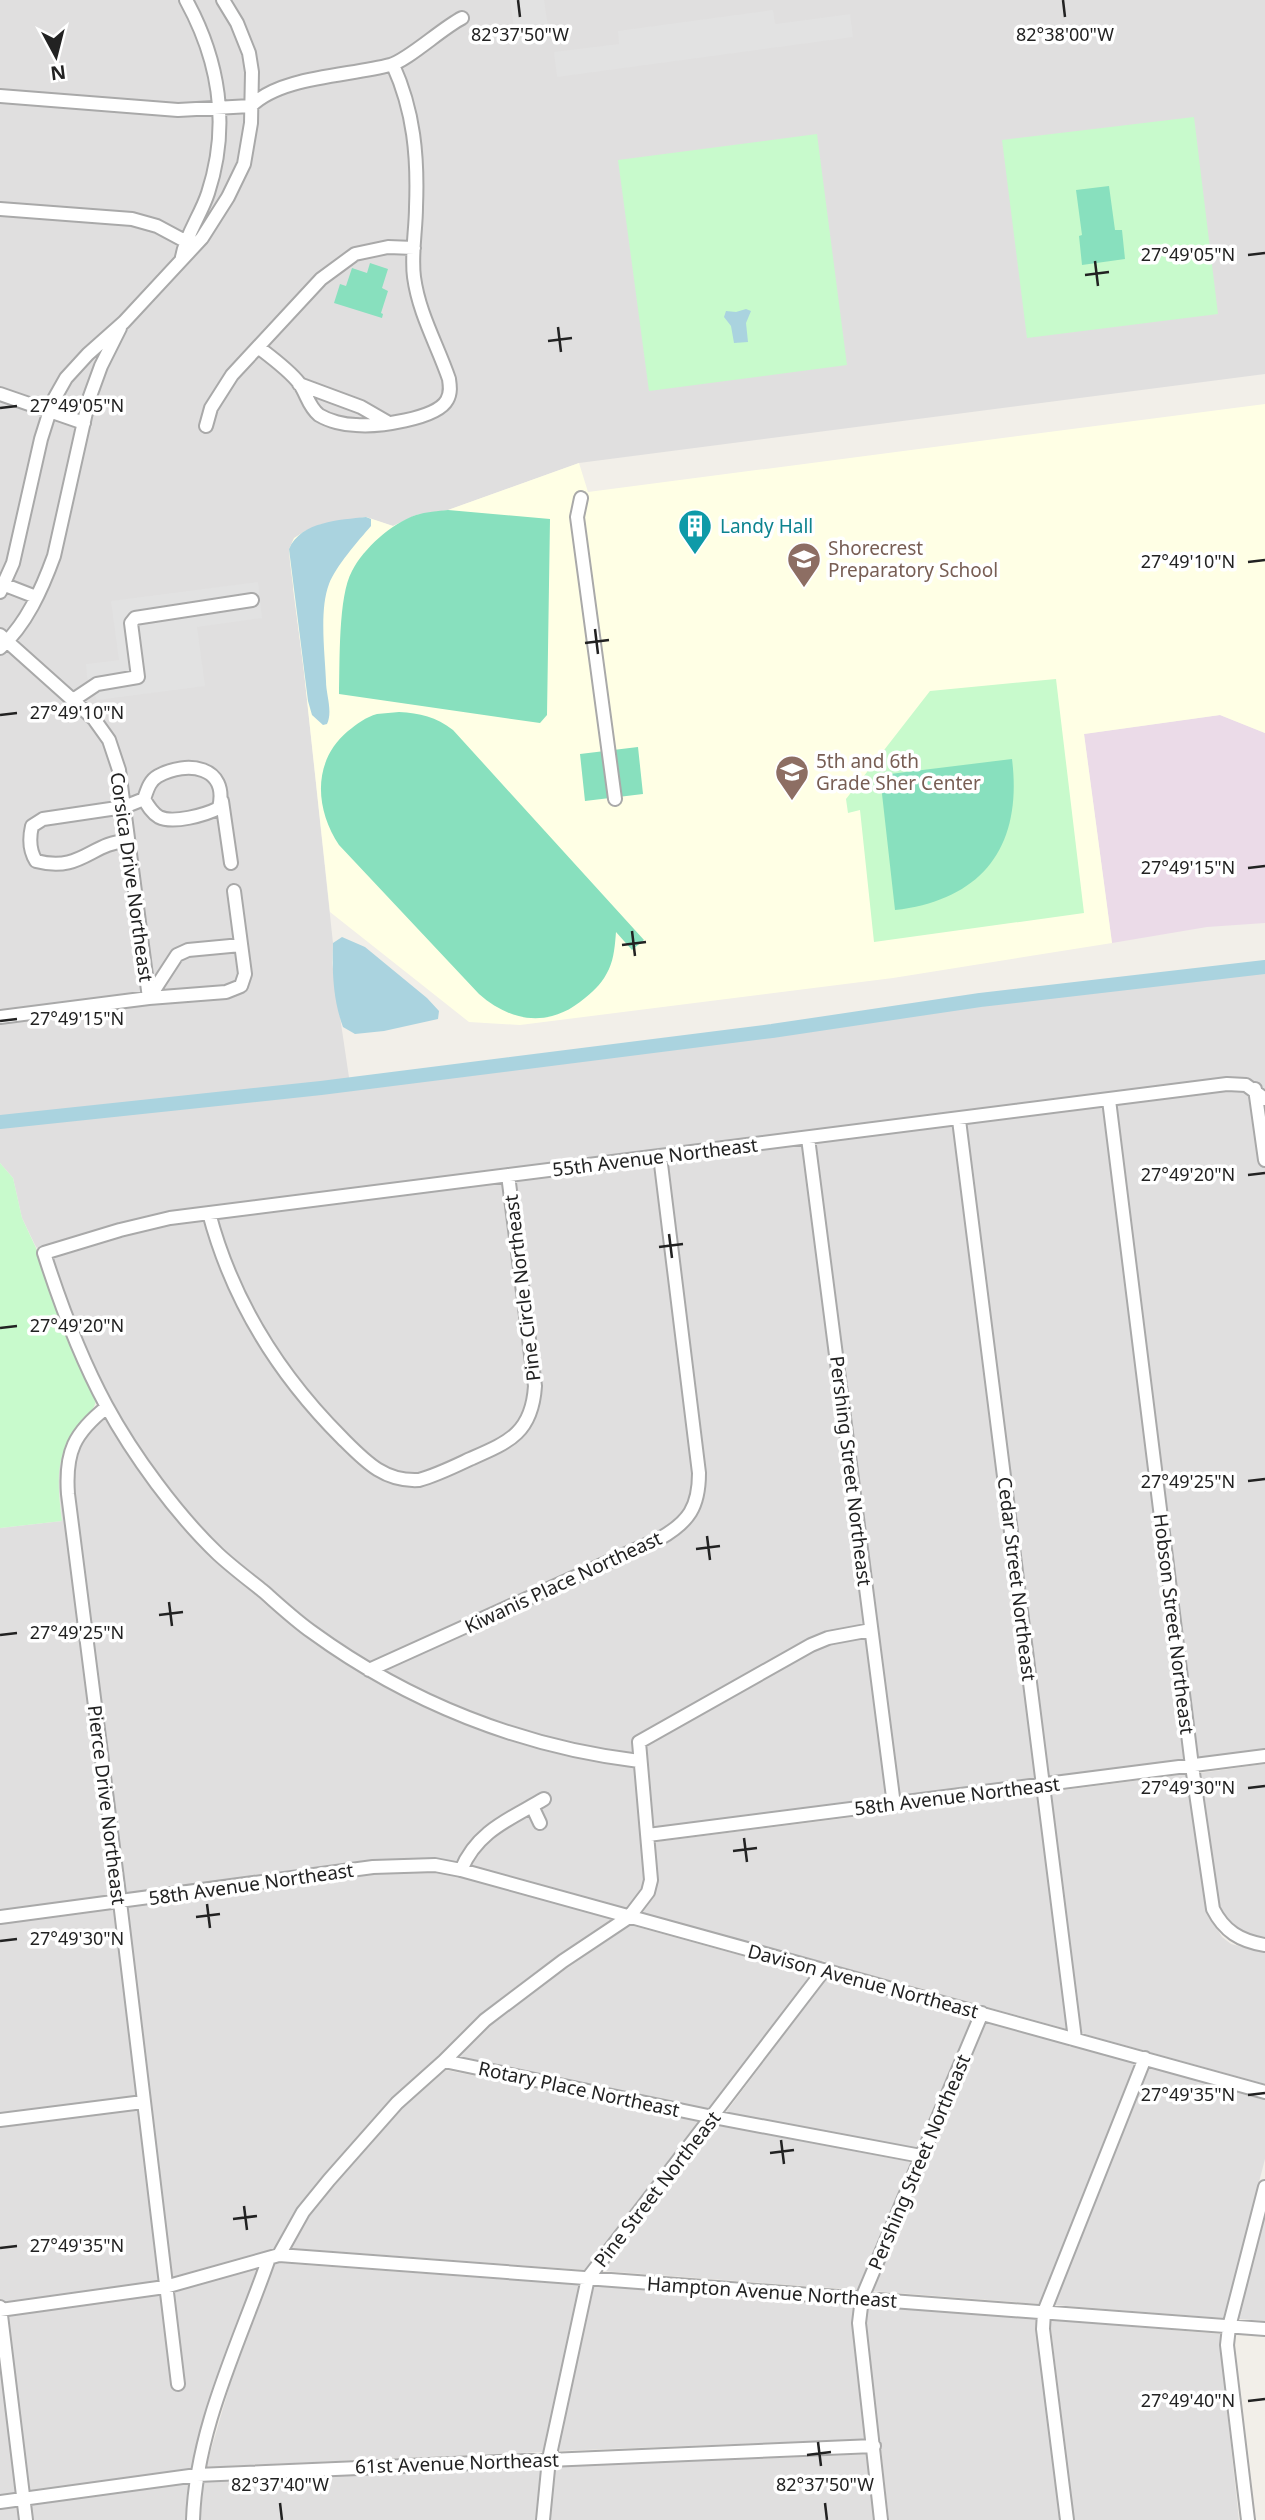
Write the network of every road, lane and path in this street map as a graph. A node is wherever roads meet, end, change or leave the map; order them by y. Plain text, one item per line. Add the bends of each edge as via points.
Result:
1 (186, 0) edge
2 (223, 0) edge
3 (462, 18) dead end
4 (393, 65) junction
5 (0, 96) edge
6 (256, 102) junction
7 (220, 107) junction
8 (0, 209) edge
9 (202, 238) junction
10 (185, 241) junction
11 (414, 248) junction
12 (182, 257) junction
13 (124, 322) junction
14 (258, 347) junction
15 (299, 383) junction
16 (0, 394) edge
17 (50, 412) junction
18 (387, 422) junction
19 (84, 423) junction
20 (206, 426) dead end
21 (581, 498) dead end
22 (1, 586) edge
23 (36, 597) junction
24 (252, 600) dead end
25 (3, 641) edge
26 (72, 700) junction
27 (222, 797) junction
28 (144, 799) junction
29 (615, 799) dead end
30 (124, 807) junction
31 (128, 841) junction
32 (231, 863) dead end
33 (234, 891) dead end
34 (241, 945) junction
35 (149, 998) junction
36 (0, 1017) edge
37 (1255, 1089) junction
38 (1265, 1099) edge
39 (1109, 1100) junction
40 (959, 1120) junction
41 (808, 1138) junction
42 (660, 1156) junction
43 (1265, 1160) edge
44 (508, 1175) junction
45 (209, 1213) junction
46 (107, 1407) junction
47 (871, 1630) junction
48 (369, 1670) junction
49 (1265, 1756) edge
50 (639, 1761) junction
51 (1192, 1766) junction
52 (1042, 1785) junction
53 (544, 1799) dead end
54 (894, 1805) junction
55 (532, 1806) junction
56 (540, 1822) dead end
57 (648, 1835) junction
58 (461, 1870) junction
59 (120, 1902) junction
60 (0, 1917) edge
61 (629, 1917) junction
62 (1265, 1945) edge
63 (824, 1970) junction
64 (982, 2013) junction
65 (1075, 2039) junction
66 (1145, 2058) junction
67 (444, 2061) junction
68 (1265, 2092) edge
69 (143, 2102) junction
70 (713, 2117) junction
71 (0, 2120) edge
72 (921, 2156) junction
73 (1265, 2187) edge
74 (274, 2256) junction
75 (588, 2278) junction
76 (165, 2287) junction
77 (862, 2298) junction
78 (0, 2309) edge
79 (1044, 2312) junction
80 (1229, 2327) junction
81 (1265, 2329) edge
82 (178, 2384) dead end
83 (874, 2446) junction
84 (549, 2459) junction
85 (197, 2474) junction
86 (23, 2499) junction
87 (0, 2502) edge
88 (26, 2520) edge
89 (193, 2520) edge
90 (543, 2520) edge
91 (881, 2520) edge
92 (1067, 2520) edge
93 (1248, 2520) edge

1 - 7 street via 209,51
2 - 6 street via 249,53
3 - 4 street
4 - 6 street via 291,85
4 - 11 street via 404,88 415,137
5 - 7 street via 178,110
6 - 7 street
6 - 9 street via 244,164
7 - 10 street via 215,170
8 - 10 street via 132,219
9 - 10 street
9 - 12 street
10 - 12 street
11 - 14 street via 388,247 355,254 321,279
11 - 18 street via 420,307 450,391 447,401 426,416
12 - 13 street
13 - 17 street via 66,378
13 - 19 street via 101,366
14 - 15 street
14 - 20 street via 220,392
15 - 18 street
15 - 18 street via 311,408 332,421 355,425
16 - 17 street
17 - 19 street
17 - 22 street via 13,564
19 - 23 street via 54,556
21 - 29 street via 577,517
22 - 23 street
23 - 25 street via 21,624
24 - 26 street via 135,618 131,623 138,677 97,684
25 - 26 street, Corsica Drive Northeast
26 - 30 street, Corsica Drive Northeast via 109,740
27 - 28 street via 219,808 207,814 161,819
27 - 28 street via 219,782 210,771 199,768 157,776
27 - 32 street
28 - 30 street
30 - 31 street, Corsica Drive Northeast
30 - 31 street via 43,819 32,826 31,853 36,861 63,864 89,856 112,841
31 - 35 street, Corsica Drive Northeast
33 - 34 street
34 - 35 street via 177,955
34 - 35 street via 245,974 241,986 226,992
35 - 36 street
37 - 38 street
37 - 39 street, 55th Avenue Northeast via 1227,1084
37 - 43 street
39 - 40 street, 55th Avenue Northeast
39 - 51 street, Hobson Street Northeast
40 - 41 street, 55th Avenue Northeast
40 - 52 street, Cedar Street Northeast
41 - 42 street, 55th Avenue Northeast
41 - 47 street, Pershing Street Northeast
42 - 44 street, 55th Avenue Northeast
42 - 48 street, Kiwanis Place Northeast via 699,1473 693,1510 659,1539
44 - 45 street, 55th Avenue Northeast
44 - 45 street, Pine Circle Northeast via 535,1386 531,1414 514,1437 499,1447 419,1480 380,1473 304,1399 268,1348 232,1281
45 - 46 street, 55th Avenue Northeast via 149,1223 44,1253 70,1329
46 - 48 street via 162,1489 218,1554 310,1631
46 - 59 street, Pierce Drive Northeast via 73,1445 66,1476
47 - 50 street via 828,1638 761,1671 639,1742
47 - 54 street, Pershing Street Northeast
48 - 50 street via 476,1721 560,1748
49 - 51 street, 58th Avenue Northeast
50 - 57 street
51 - 52 street, 58th Avenue Northeast
51 - 62 street, Hobson Street Northeast via 1213,1909 1231,1933
52 - 54 street, 58th Avenue Northeast
52 - 65 street, Cedar Street Northeast
53 - 55 street
54 - 57 street, 58th Avenue Northeast
55 - 56 street
55 - 58 street via 482,1837
57 - 61 street via 651,1880 648,1892
58 - 59 street, 58th Avenue Northeast via 435,1865 373,1867
58 - 61 street, Davison Avenue Northeast
59 - 60 street, 58th Avenue Northeast
59 - 69 street, Pierce Drive Northeast
61 - 63 street, Davison Avenue Northeast
61 - 67 street via 520,1992
63 - 64 street, Davison Avenue Northeast
63 - 70 street, Pine Street Northeast
64 - 65 street, Davison Avenue Northeast
64 - 72 street, Pershing Street Northeast
65 - 66 street, Davison Avenue Northeast
66 - 68 street, Davison Avenue Northeast
66 - 79 street
67 - 70 street, Rotary Place Northeast
67 - 74 street via 397,2103 329,2179
69 - 71 street
69 - 76 street, Pierce Drive Northeast
70 - 72 street, Rotary Place Northeast
70 - 75 street, Pine Street Northeast
72 - 77 street, Pershing Street Northeast
73 - 80 street
74 - 75 street, Hampton Avenue Northeast
74 - 76 street, Hampton Avenue Northeast
74 - 85 street via 224,2378
75 - 77 street, Hampton Avenue Northeast
75 - 84 street, Pine Street Northeast
76 - 78 street, Hampton Avenue Northeast
76 - 82 street, Pierce Drive Northeast
77 - 79 street, Hampton Avenue Northeast
77 - 83 street, Pershing Street Northeast via 859,2323
78 - 86 street
79 - 80 street, Hampton Avenue Northeast
79 - 92 street
80 - 81 street, Hampton Avenue Northeast
80 - 93 street via 1227,2344
83 - 84 street, 61st Avenue Northeast
83 - 91 street, Pershing Street Northeast
84 - 85 street, 61st Avenue Northeast
84 - 90 street, Pine Street Northeast
85 - 86 street, 61st Avenue Northeast
85 - 89 street
86 - 87 street, 61st Avenue Northeast
86 - 88 street

